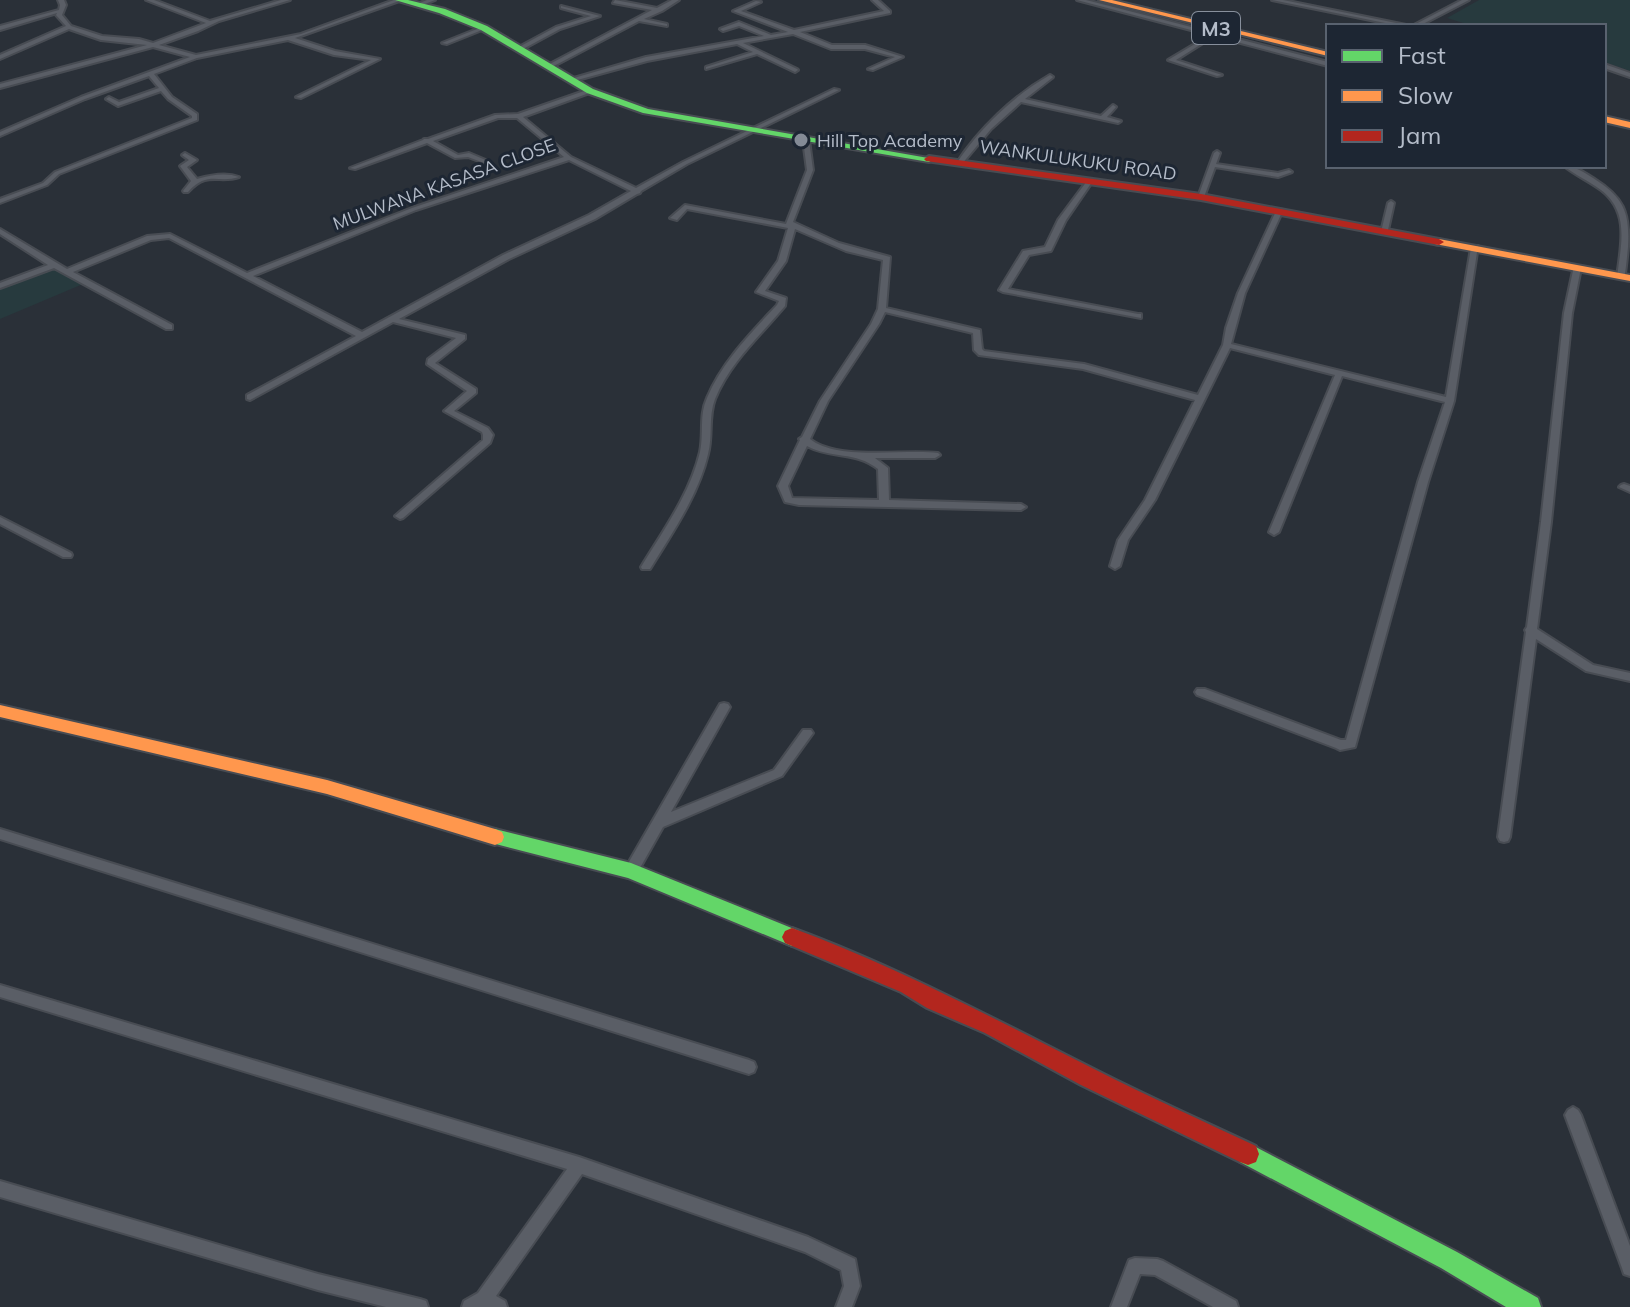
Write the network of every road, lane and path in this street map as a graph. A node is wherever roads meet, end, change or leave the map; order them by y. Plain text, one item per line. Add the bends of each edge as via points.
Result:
1 (61, 0) edge
2 (149, 0) edge
3 (287, 0) edge
4 (399, 0) edge
5 (676, 0) edge
6 (875, 0) edge
7 (1080, 0) edge
8 (1103, 0) edge
9 (1120, 0) edge
10 (1275, 0) edge
11 (1466, 0) edge
12 (425, 2) edge
13 (615, 2) dead end
14 (758, 2) edge
15 (563, 7) dead end
16 (660, 10) junction
17 (59, 11) junction
18 (639, 20) junction
19 (210, 23) junction
20 (1390, 24) edge
21 (1419, 24) edge
22 (665, 25) dead end
23 (69, 27) junction
24 (0, 28) edge
25 (484, 28) junction
26 (723, 29) dead end
27 (794, 32) junction
28 (770, 36) junction
29 (1212, 36) junction
30 (288, 38) junction
31 (737, 42) junction
32 (445, 43) dead end
33 (153, 45) junction
34 (521, 48) junction
35 (1326, 52) edge
36 (1326, 52) edge
37 (755, 53) junction
38 (0, 57) edge
39 (196, 57) junction
40 (1326, 64) edge
41 (548, 67) junction
42 (1606, 67) edge
43 (708, 68) dead end
44 (871, 69) dead end
45 (795, 70) dead end
46 (151, 75) junction
47 (1219, 75) dead end
48 (1630, 75) edge
49 (1050, 77) dead end
50 (570, 80) junction
51 (0, 86) edge
52 (162, 89) junction
53 (836, 90) dead end
54 (590, 91) junction
55 (299, 97) dead end
56 (109, 99) dead end
57 (1020, 100) junction
58 (1113, 107) dead end
59 (519, 116) junction
60 (1606, 116) edge
61 (1102, 118) junction
62 (1118, 121) dead end
63 (1630, 122) edge
64 (757, 131) junction
65 (0, 134) edge
66 (426, 140) junction
67 (806, 140) junction
68 (1217, 153) dead end
69 (185, 155) dead end
70 (569, 158) junction
71 (486, 162) dead end
72 (959, 164) junction
73 (1213, 165) junction
74 (353, 168) dead end
75 (1570, 168) edge
76 (1289, 172) dead end
77 (236, 177) dead end
78 (195, 181) junction
79 (1089, 182) junction
80 (186, 191) dead end
81 (638, 192) junction
82 (1201, 197) junction
83 (0, 201) edge
84 (1391, 203) dead end
85 (1279, 210) junction
86 (674, 218) dead end
87 (790, 225) junction
88 (1384, 230) junction
89 (0, 231) edge
90 (1475, 248) junction
91 (54, 265) junction
92 (1577, 268) junction
93 (69, 271) junction
94 (246, 276) junction
95 (1626, 278) edge
96 (0, 286) edge
97 (882, 309) junction
98 (1138, 316) dead end
99 (394, 320) junction
100 (169, 327) dead end
101 (363, 336) junction
102 (1227, 345) junction
103 (1339, 374) junction
104 (250, 397) dead end
105 (1201, 399) junction
106 (1450, 401) junction
107 (804, 439) junction
108 (865, 455) junction
109 (935, 455) dead end
110 (884, 503) junction
111 (1021, 507) dead end
112 (400, 516) dead end
113 (0, 520) edge
114 (1274, 532) dead end
115 (67, 555) dead end
116 (1115, 566) dead end
117 (646, 567) dead end
118 (1530, 630) junction
119 (1630, 677) edge
120 (1201, 692) dead end
121 (724, 707) dead end
122 (0, 711) edge
123 (807, 733) dead end
124 (657, 823) junction
125 (0, 834) edge
126 (1504, 837) dead end
127 (631, 871) junction
128 (0, 991) edge
129 (749, 1067) dead end
130 (1573, 1115) dead end
131 (579, 1165) junction
132 (0, 1189) edge
133 (1630, 1268) edge
134 (485, 1304) edge
135 (420, 1307) edge
136 (844, 1307) edge
137 (1119, 1307) edge
138 (1230, 1307) edge
139 (1529, 1307) edge

1 - 17 street
2 - 19 street
3 - 19 street
4 - 12 main road, WANKULUKUKU ROAD
4 - 30 street
5 - 16 street
6 - 27 street via 888,12
7 - 29 street
8 - 35 main road, M3
9 - 36 main road, M3
10 - 20 street
11 - 21 street
12 - 25 main road, WANKULUKUKU ROAD
13 - 16 street
14 - 27 street via 736,11
15 - 34 street via 597,16 558,28
16 - 18 street
17 - 23 street
17 - 24 street
18 - 22 street
18 - 41 street
19 - 33 street
23 - 33 street via 101,38
23 - 38 street
25 - 32 street
25 - 34 main road, WANKULUKUKU ROAD
26 - 28 street via 739,24
27 - 28 street
27 - 44 street via 831,47 865,47 900,57
28 - 31 street
29 - 40 street
29 - 47 street via 1171,60
30 - 39 street
30 - 55 street via 334,53 377,59
31 - 37 street
31 - 50 street
33 - 39 street
33 - 51 street
34 - 41 main road, WANKULUKUKU ROAD
37 - 43 street
37 - 45 street
39 - 46 street
41 - 50 main road, WANKULUKUKU ROAD
42 - 48 street
46 - 52 street
46 - 65 street
49 - 57 street
50 - 54 main road, WANKULUKUKU ROAD
52 - 56 street via 118,104
52 - 83 street via 195,119
53 - 64 street
54 - 59 street, MULWANA KASASA CLOSE
54 - 64 main road, WANKULUKUKU ROAD via 646,111
57 - 61 street
57 - 72 street via 970,146
58 - 61 street
59 - 66 street via 497,116
59 - 70 street, MULWANA KASASA CLOSE
60 - 63 main road
61 - 62 street
64 - 67 main road, WANKULUKUKU ROAD
64 - 81 street via 685,163
66 - 71 street via 459,157
66 - 74 street
67 - 72 main road, WANKULUKUKU ROAD
67 - 87 street via 810,170
68 - 73 street
69 - 78 street via 194,160 183,166
70 - 81 street
70 - 94 street, MULWANA KASASA CLOSE via 404,213
72 - 79 main road, WANKULUKUKU ROAD
73 - 76 street
73 - 82 street
75 - 95 street via 1623,204 1628,218
77 - 78 street
78 - 80 street
79 - 82 main road, WANKULUKUKU ROAD
79 - 98 street via 1048,249 1026,253 1003,290
81 - 99 street
82 - 85 main road, WANKULUKUKU ROAD
84 - 88 street
85 - 88 main road, WANKULUKUKU ROAD
85 - 102 street
86 - 87 street via 685,207
87 - 97 street via 887,259
87 - 117 street via 782,261 760,292 783,300 781,306 743,346 716,387 708,403 704,455
88 - 90 main road, WANKULUKUKU ROAD
89 - 91 street
90 - 92 main road, WANKULUKUKU ROAD
90 - 106 street
91 - 93 street
91 - 96 street
92 - 95 main road, WANKULUKUKU ROAD
92 - 118 street
93 - 94 street via 161,236 178,239
93 - 100 street
94 - 101 street
97 - 105 street via 977,332 982,353 1084,367
97 - 107 street
99 - 101 street
99 - 112 street via 462,337 431,364 473,391 448,411 488,435
101 - 104 street
102 - 103 street
102 - 105 street
103 - 106 street
103 - 114 street
105 - 116 street via 1150,500 1123,540
106 - 120 street via 1351,744 1340,745
107 - 108 street via 820,450
107 - 110 street via 783,486 788,500
108 - 109 street
108 - 110 street via 883,468
110 - 111 street
113 - 115 street
118 - 119 street via 1590,668
118 - 126 street
121 - 124 street
122 - 127 main road via 327,787
123 - 124 street via 778,773
124 - 127 street
125 - 129 street
127 - 139 main road via 908,985 1211,1135
128 - 131 street
130 - 133 street
131 - 134 street
131 - 136 street via 808,1245 849,1265 852,1286
132 - 135 street
137 - 138 street via 1135,1266 1157,1267

